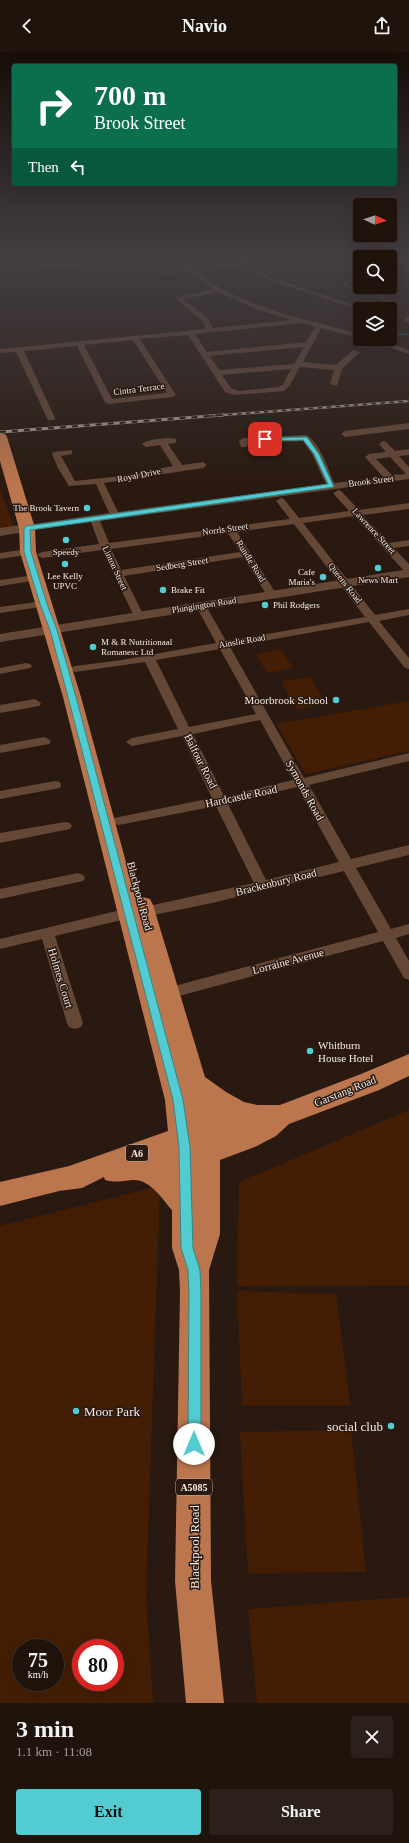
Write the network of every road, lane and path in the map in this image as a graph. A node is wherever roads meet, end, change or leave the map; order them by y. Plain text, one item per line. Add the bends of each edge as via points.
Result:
1 (179, 334) edge
2 (192, 334) edge
3 (315, 334) edge
4 (135, 338) junction
5 (79, 343) junction
6 (310, 344) junction
7 (391, 346) edge
8 (19, 349) junction
9 (0, 351) edge
10 (356, 352) dead end
11 (409, 352) edge
12 (205, 354) junction
13 (297, 365) junction
14 (338, 368) junction
15 (217, 373) junction
16 (334, 384) dead end
17 (51, 418) dead end
18 (409, 426) edge
19 (345, 434) dead end
20 (0, 437) edge
21 (173, 440) dead end
22 (162, 442) junction
23 (146, 444) dead end
24 (383, 444) dead end
25 (244, 445) dead end
26 (69, 452) dead end
27 (409, 452) edge
28 (393, 454) junction
29 (203, 465) dead end
30 (178, 468) junction
31 (409, 472) edge
32 (409, 476) edge
33 (389, 478) junction
34 (99, 482) junction
35 (335, 489) junction
36 (281, 501) dead end
37 (409, 506) edge
38 (357, 513) junction
39 (114, 515) junction
40 (94, 518) junction
41 (296, 520) junction
42 (27, 528) junction
43 (230, 528) junction
44 (0, 532) edge
45 (409, 543) edge
46 (105, 545) junction
47 (388, 546) junction
48 (35, 553) junction
49 (246, 554) junction
50 (0, 556) edge
51 (409, 570) edge
52 (409, 573) edge
53 (117, 574) junction
54 (35, 578) junction
55 (3, 582) edge
56 (345, 583) junction
57 (272, 594) junction
58 (43, 604) junction
59 (201, 606) junction
60 (0, 610) edge
61 (409, 612) edge
62 (139, 616) junction
63 (372, 618) junction
64 (60, 629) junction
65 (0, 638) edge
66 (223, 645) junction
67 (149, 658) junction
68 (408, 663) edge
69 (24, 667) dead end
70 (75, 669) junction
71 (0, 671) edge
72 (34, 703) dead end
73 (0, 709) edge
74 (263, 716) junction
75 (186, 731) junction
76 (39, 742) dead end
77 (132, 742) dead end
78 (0, 749) edge
79 (409, 757) edge
80 (300, 782) junction
81 (51, 786) dead end
82 (252, 794) joint
83 (0, 795) edge
84 (221, 801) junction
85 (119, 821) junction
86 (65, 826) dead end
87 (0, 838) edge
88 (409, 850) edge
89 (347, 865) junction
90 (78, 878) dead end
91 (262, 885) junction
92 (0, 894) edge
93 (136, 912) junction
94 (409, 928) edge
95 (47, 933) junction
96 (386, 934) junction
97 (0, 944) edge
98 (409, 974) edge
99 (168, 993) junction
100 (75, 1023) dead end
101 (409, 1064) edge
102 (195, 1084) junction
103 (268, 1116) junction
104 (196, 1144) junction
105 (136, 1168) junction
106 (68, 1178) junction
107 (0, 1194) edge
108 (186, 1207) junction
109 (194, 1270) junction
110 (204, 1703) edge

1 - 4 street
2 - 12 street
3 - 6 street
4 - 5 street
4 - 5 street, Cintra Terrace via 172,395 109,402
5 - 8 street
6 - 12 street
6 - 13 street
7 - 11 street
8 - 9 street
8 - 17 street
10 - 14 street
12 - 15 street
13 - 14 street
13 - 15 street
13 - 15 street via 281,389 237,393 228,390
14 - 16 street
18 - 19 street
20 - 42 highway, Blackpool Road / A5085
21 - 22 street
22 - 23 street
22 - 30 street, Royal Drive
24 - 28 street
25 - 35 street, Lawrence Street via 243,441 305,438 317,454 328,482
26 - 34 street, Royal Drive via 55,452 72,484
27 - 28 street
28 - 31 street
28 - 33 street via 369,458
29 - 30 street, Royal Drive
30 - 34 street, Royal Drive
32 - 33 street, Brook Street
33 - 35 street, Brook Street
34 - 39 street
35 - 38 street, Lawrence Street
35 - 39 street, Brook Street
36 - 41 street, Queens Road
37 - 38 street, Norris Street
38 - 41 street, Norris Street
38 - 47 street, Lawrence Street
39 - 40 street, Brook Street
40 - 42 street, Brook Street
40 - 46 street, Linton Street
41 - 43 street, Norris Street
41 - 56 street, Queens Road
42 - 44 street, Brook Street
42 - 48 highway, Blackpool Road / A5085
43 - 46 street, Norris Street
43 - 49 street, Rundle Road
45 - 47 street
46 - 48 street, Norris Street
46 - 53 street, Linton Street
47 - 51 street, Lawrence Street
48 - 50 street, Norris Street
48 - 54 highway, Blackpool Road / A5085
48 - 64 highway, Blackpool Road / A5085
49 - 53 street, Sedberg Street
49 - 57 street, Rundle Road
52 - 56 street, Plungington Road
53 - 62 street, Linton Street
54 - 55 street
54 - 58 highway, Blackpool Road / A5085
56 - 57 street, Plungington Road
56 - 63 street, Queens Road
57 - 59 street, Plungington Road
58 - 60 street
58 - 64 highway, Blackpool Road / A5085
59 - 62 street, Plungington Road
59 - 66 street, Symonds Road
61 - 63 street, Ainslie Road
62 - 64 street, Plungington Road
63 - 66 street, Ainslie Road
63 - 68 street, Queens Road
64 - 65 street, Plungington Road
64 - 70 highway, Blackpool Road / A5085
64 - 93 highway, Blackpool Road / A5085
66 - 67 street, Ainslie Road
66 - 74 street, Symonds Road
67 - 70 street, Ainslie Road
67 - 75 street, Balfour Road
69 - 71 street
70 - 85 highway, Blackpool Road / A5085
72 - 73 street
74 - 75 street
74 - 80 street, Symonds Road
75 - 77 street
75 - 84 street, Balfour Road
76 - 78 street
79 - 80 street, Hardcastle Road
80 - 82 street, Hardcastle Road
80 - 89 street, Symonds Road
81 - 83 street
82 - 84 street, Hardcastle Road
84 - 85 street, Hardcastle Road
84 - 91 street, Balfour Road
85 - 93 highway, Blackpool Road / A5085
86 - 87 street
88 - 89 street, Brackenbury Road
89 - 91 street, Brackenbury Road
89 - 96 street, Symonds Road
90 - 92 street
91 - 93 street, Brackenbury Road via 212,898
93 - 95 street, Brackenbury Road
93 - 99 highway, Blackpool Road / A5085
93 - 104 highway, Blackpool Road / A5085 via 178,1100
94 - 96 street, Lorraine Avenue
95 - 97 street, Brackenbury Road
95 - 100 street, Holmes Court
96 - 98 street, Symonds Road
96 - 99 street, Lorraine Avenue
99 - 102 highway, Blackpool Road / A5085
101 - 103 highway, Garstang Road / A6 via 370,1082
102 - 103 highway via 225,1106 240,1113
102 - 104 highway, Blackpool Road / A5085
103 - 104 highway, Garstang Road / A6 via 272,1124 259,1131
104 - 105 highway, Garstang Road / A6
104 - 106 highway, Garstang Road / A6
104 - 108 highway, Blackpool Road / A5085
104 - 109 highway, Blackpool Road / A5085 via 206,1234
105 - 106 highway, Garstang Road / A6
105 - 108 highway, A6 via 160,1177
106 - 107 highway, Garstang Road / A6
108 - 109 highway, Blackpool Road / A5085 via 187,1248
109 - 110 highway, Blackpool Road / A5085 via 194,1581

